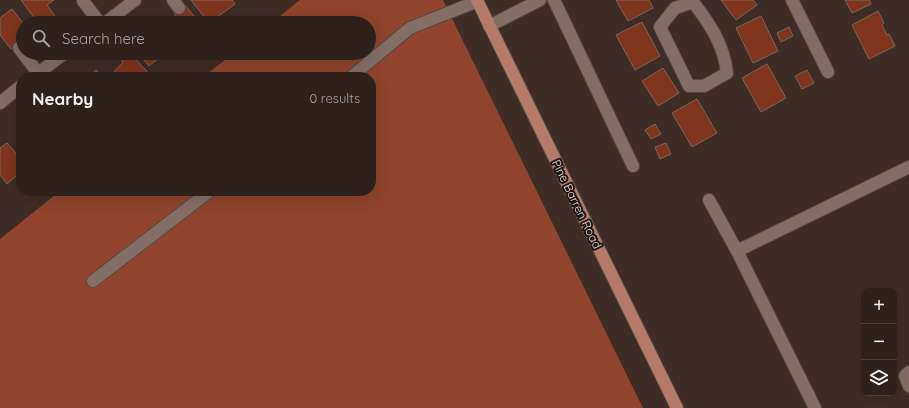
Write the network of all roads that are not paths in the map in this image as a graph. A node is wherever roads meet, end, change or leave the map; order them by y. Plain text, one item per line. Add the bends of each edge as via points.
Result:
1 (135, 0) edge
2 (540, 0) edge
3 (554, 0) edge
4 (792, 0) edge
5 (83, 1) dead end
6 (477, 1) edge
7 (673, 4) edge
8 (95, 16) edge
9 (121, 16) edge
10 (489, 26) junction
11 (376, 56) edge
12 (27, 60) edge
13 (56, 60) edge
14 (371, 60) edge
15 (34, 72) edge
16 (40, 72) edge
17 (357, 72) edge
18 (828, 72) dead end
19 (16, 90) edge
20 (1, 100) edge
21 (634, 166) dead end
22 (909, 167) edge
23 (204, 196) edge
24 (709, 200) dead end
25 (737, 251) junction
26 (93, 281) dead end
27 (909, 372) edge
28 (909, 386) edge
29 (677, 408) edge
30 (815, 408) edge

1 - 9 street
2 - 10 street
3 - 21 street
4 - 18 street
5 - 8 street
6 - 10 main road, Pine Barren Road
6 - 11 street via 410,28
7 - 7 street via 693,2 707,21 725,55 727,73 704,86 689,86 660,27
10 - 29 main road, Pine Barren Road
12 - 15 street
13 - 16 street
14 - 17 street
19 - 20 street
22 - 25 street
23 - 26 street
24 - 25 street
25 - 30 street
27 - 28 street via 904,376

